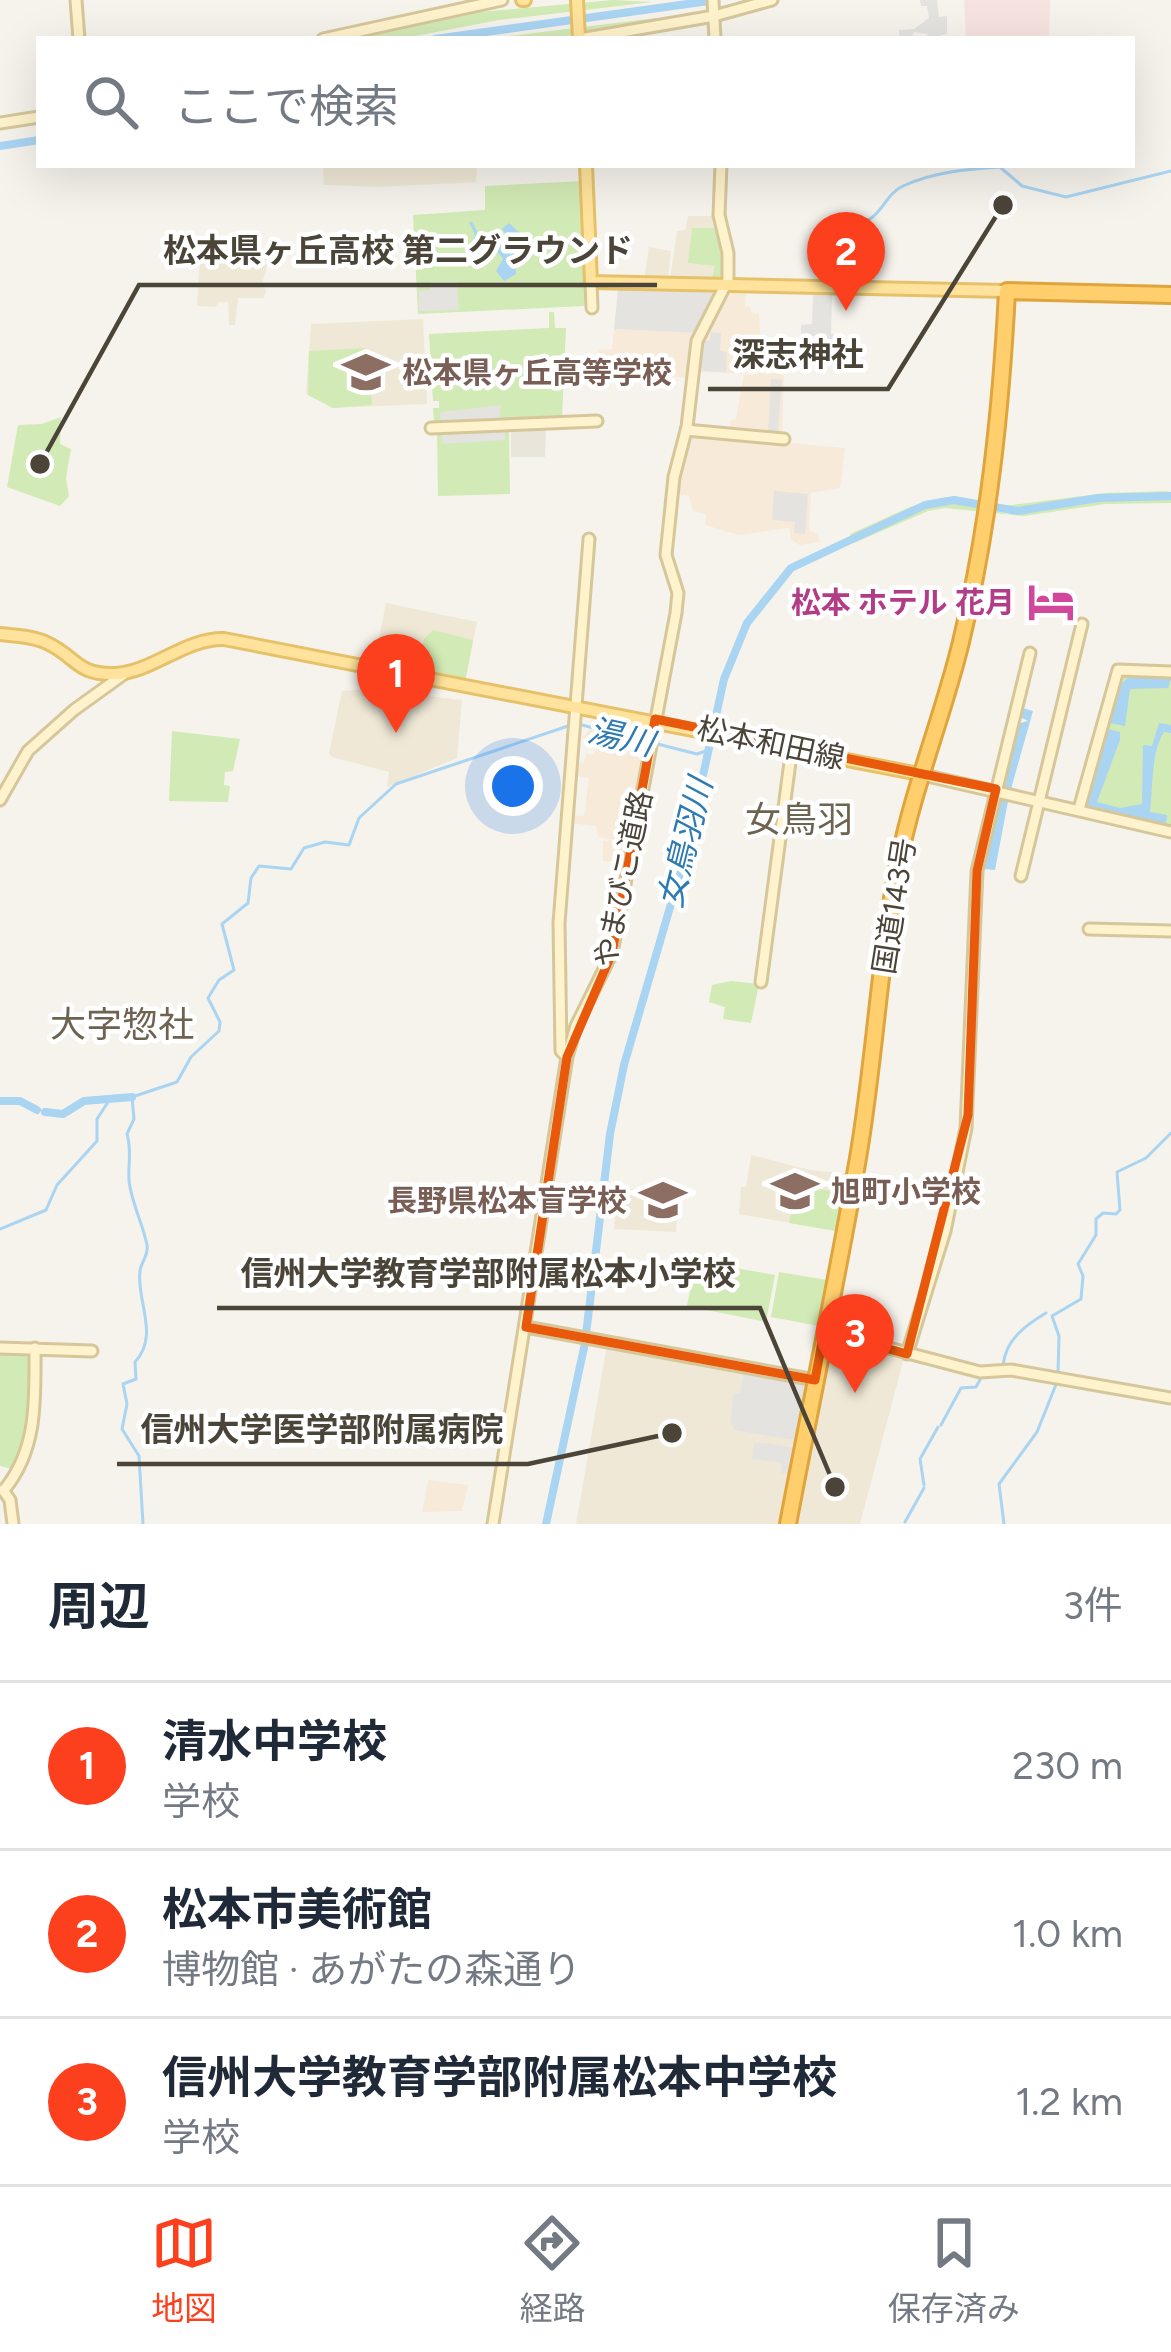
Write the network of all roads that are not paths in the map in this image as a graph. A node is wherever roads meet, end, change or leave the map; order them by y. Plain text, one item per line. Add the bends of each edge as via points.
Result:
1 (76, 0) edge
2 (502, 0) edge
3 (577, 0) edge
4 (713, 0) edge
5 (772, 0) edge
6 (714, 14) junction
7 (79, 36) edge
8 (337, 36) edge
9 (580, 36) edge
10 (591, 36) edge
11 (715, 36) edge
12 (36, 117) edge
13 (0, 123) edge
14 (586, 168) edge
15 (721, 168) edge
16 (591, 282) junction
17 (726, 287) junction
18 (1007, 293) junction
19 (1171, 297) edge
20 (592, 308) dead end
21 (597, 421) dead end
22 (431, 428) dead end
23 (686, 430) junction
24 (784, 439) dead end
25 (590, 539) dead end
26 (1082, 624) dead end
27 (0, 634) edge
28 (1030, 652) dead end
29 (1171, 672) edge
30 (124, 673) junction
31 (576, 705) junction
32 (655, 719) junction
33 (792, 747) junction
34 (919, 774) junction
35 (1002, 790) junction
36 (1039, 798) junction
37 (0, 800) edge
38 (1078, 809) junction
39 (1171, 832) edge
40 (1021, 876) dead end
41 (1089, 929) dead end
42 (1171, 931) edge
43 (761, 982) dead end
44 (567, 1057) junction
45 (526, 1327) junction
46 (824, 1331) junction
47 (0, 1348) edge
48 (35, 1348) junction
49 (92, 1351) dead end
50 (907, 1354) junction
51 (815, 1380) junction
52 (1171, 1398) edge
53 (2, 1488) edge
54 (13, 1524) edge
55 (494, 1524) edge
56 (788, 1524) edge

1 - 7 street
2 - 8 street
3 - 9 main road
4 - 6 street
5 - 6 street
6 - 10 street
6 - 11 street
12 - 13 street
14 - 16 main road
15 - 17 street
16 - 17 main road
16 - 20 street
17 - 18 main road
17 - 23 street, やまびこ道路 via 697,341
18 - 19 highway
18 - 34 highway, 国道143号 via 988,509 948,692
21 - 22 street
23 - 24 street
23 - 32 street, やまびこ道路 via 667,553 678,602
25 - 31 street
26 - 36 street
27 - 30 main road via 50,644 82,670
28 - 35 street
29 - 38 street via 1118,670
30 - 31 main road, 松本和田線 via 224,638
30 - 37 street via 28,751
31 - 32 main road, 松本和田線
31 - 44 street via 559,923
32 - 33 main road, 松本和田線
32 - 44 street, やまびこ道路 via 612,953
33 - 34 main road, 松本和田線
33 - 43 street
34 - 35 street
34 - 46 highway, 国道143号 via 892,896 859,1156
35 - 36 street
35 - 50 street via 977,871 968,1115 945,1231
36 - 38 street
36 - 40 street
38 - 39 street
41 - 42 street
44 - 45 street, やまびこ道路
45 - 51 street
45 - 55 street, やまびこ道路
46 - 50 street
46 - 51 highway, 国道143号
47 - 48 street
48 - 49 street
48 - 53 street via 30,1438
50 - 52 street
51 - 56 highway, 国道143号
53 - 54 street

